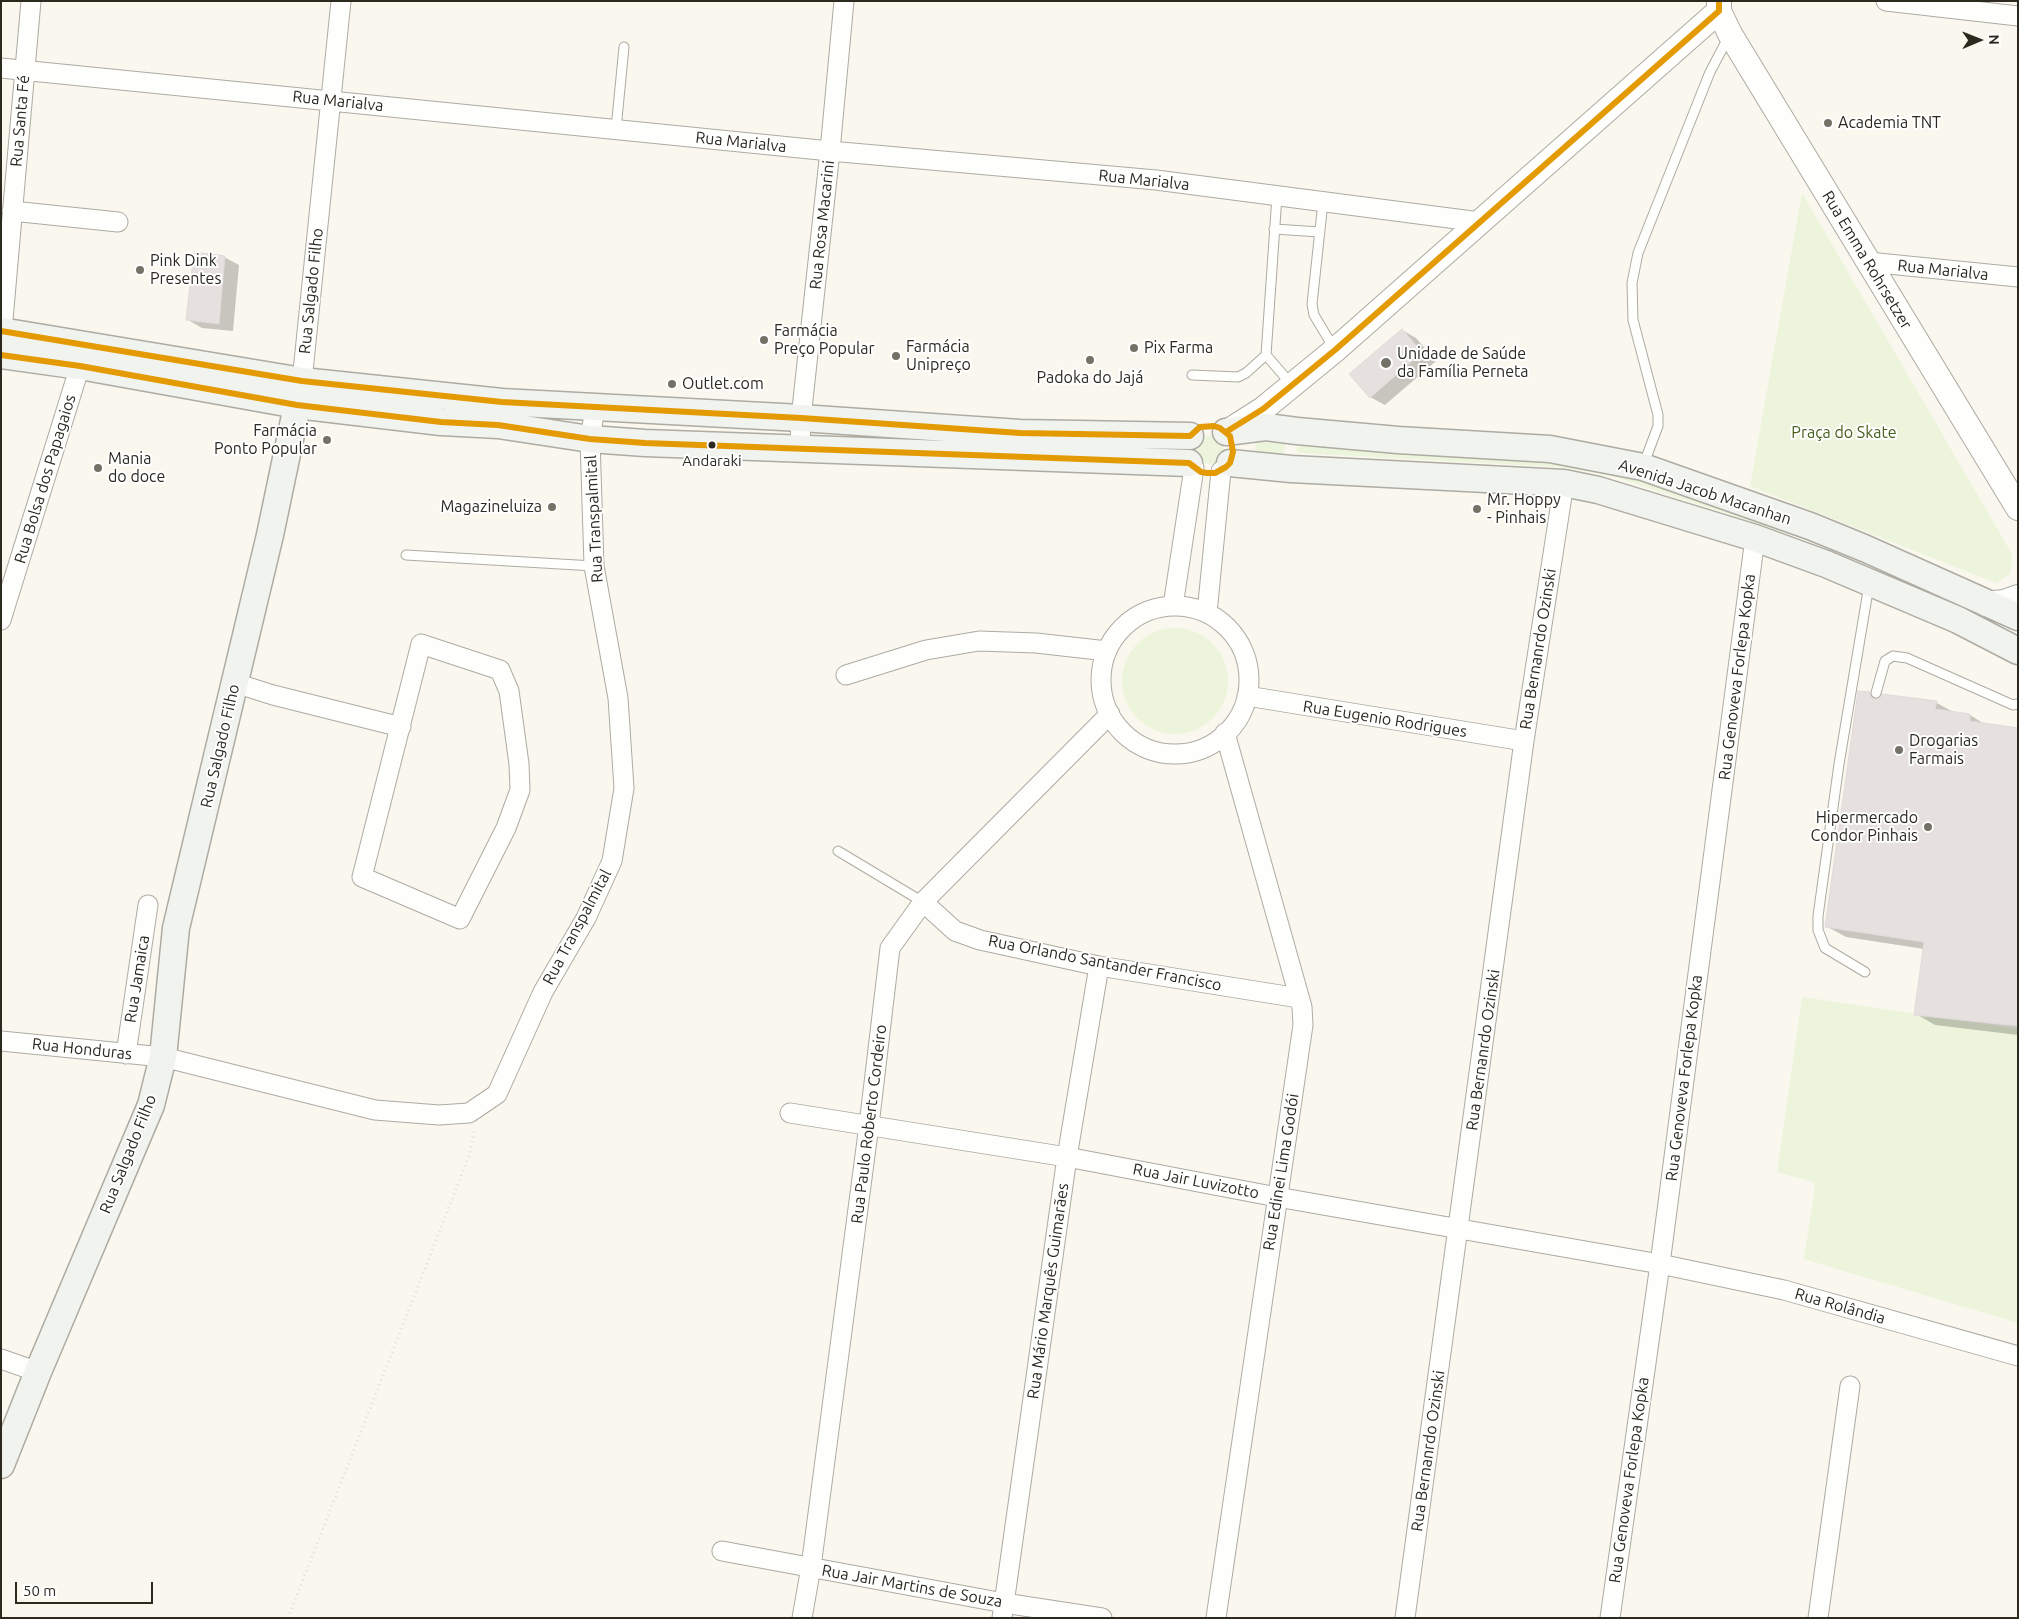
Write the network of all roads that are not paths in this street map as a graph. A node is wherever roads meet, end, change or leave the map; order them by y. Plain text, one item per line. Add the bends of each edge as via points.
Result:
1 (31, 1) edge
2 (340, 1) edge
3 (844, 1) edge
4 (1886, 1) edge
5 (1719, 6) edge
6 (2018, 16) edge
7 (1730, 34) junction
8 (624, 47) dead end
9 (1, 68) edge
10 (25, 70) junction
11 (330, 100) junction
12 (616, 129) junction
13 (830, 151) junction
14 (1277, 196) junction
15 (1323, 202) junction
16 (12, 211) junction
17 (118, 222) dead end
18 (1480, 222) junction
19 (1274, 229) junction
20 (1320, 232) junction
21 (1868, 262) junction
22 (2018, 277) edge
23 (1, 331) edge
24 (1335, 350) junction
25 (1, 354) edge
26 (1266, 355) junction
27 (80, 366) junction
28 (1192, 375) dead end
29 (1293, 386) junction
30 (300, 393) junction
31 (596, 408) junction
32 (801, 418) junction
33 (1297, 431) junction
34 (1226, 432) junction
35 (1190, 436) junction
36 (590, 438) junction
37 (800, 448) junction
38 (1192, 465) junction
39 (1225, 467) junction
40 (1643, 468) junction
41 (1291, 470) junction
42 (1564, 483) junction
43 (2018, 508) edge
44 (1755, 538) junction
45 (406, 555) dead end
46 (594, 566) junction
47 (1870, 582) junction
48 (2018, 597) edge
49 (1986, 604) junction
50 (1173, 606) junction
51 (1207, 613) junction
52 (2018, 617) edge
53 (1, 620) edge
54 (1107, 651) junction
55 (2018, 651) edge
56 (846, 675) dead end
57 (235, 683) junction
58 (1876, 693) dead end
59 (1247, 696) junction
60 (2018, 704) edge
61 (1110, 714) junction
62 (400, 726) junction
63 (1226, 734) junction
64 (1524, 741) junction
65 (838, 851) dead end
66 (923, 902) junction
67 (148, 905) dead end
68 (1099, 966) junction
69 (1865, 972) dead end
70 (1299, 998) junction
71 (1, 1041) edge
72 (126, 1054) junction
73 (163, 1058) junction
74 (790, 1113) dead end
75 (869, 1125) junction
76 (1067, 1157) junction
77 (1276, 1197) junction
78 (1459, 1229) junction
79 (1660, 1264) junction
80 (2018, 1356) edge
81 (1, 1359) edge
82 (38, 1372) junction
83 (1850, 1386) dead end
84 (1, 1465) edge
85 (722, 1551) dead end
86 (811, 1567) junction
87 (1003, 1610) edge
88 (802, 1618) edge
89 (1102, 1618) edge
90 (1216, 1618) edge
91 (1405, 1618) edge
92 (1610, 1618) edge
93 (1818, 1618) edge

1 - 10 street, Rua Santa Fé
2 - 11 street, Rua Salgado Filho
3 - 13 street, Rua Rosa Macarini
4 - 6 street
5 - 7 street, Rua Emma Rohrsetzer
5 - 18 street
7 - 21 street, Rua Emma Rohrsetzer
7 - 40 lane via 1707,79 1638,253 1632,283 1633,320 1658,415 1658,426
8 - 12 lane
9 - 10 street, Rua Marialva
10 - 11 street, Rua Marialva
10 - 16 street, Rua Santa Fé
11 - 12 street, Rua Marialva
11 - 30 street, Rua Salgado Filho
12 - 13 street, Rua Marialva
13 - 14 street, Rua Marialva via 1156,180
13 - 32 street, Rua Rosa Macarini
14 - 15 street, Rua Marialva
14 - 19 lane
15 - 18 street, Rua Marialva
15 - 20 lane
16 - 17 street
16 - 23 street, Rua Santa Fé
18 - 24 street
19 - 20 lane
19 - 26 lane
20 - 24 lane via 1313,310
21 - 22 street, Rua Marialva
21 - 43 street, Rua Emma Rohrsetzer
23 - 30 main road
24 - 29 street
25 - 27 main road
26 - 28 lane via 1238,377
26 - 29 lane
27 - 30 main road
27 - 53 street, Rua Bolsa dos Papagaios
29 - 34 street
30 - 31 main road
30 - 36 main road via 441,422 498,425
30 - 57 main road, Rua Salgado Filho
31 - 32 main road
31 - 36 street, Rua Transpalmital
32 - 35 main road via 1020,433
32 - 37 street, Rua Rosa Macarini
33 - 34 main road, Avenida Jacob Macanhan via 1266,427
33 - 40 main road, Avenida Jacob Macanhan via 1550,449
33 - 41 main road via 1290,447
34 - 35 main road via 1207,426 1200,427
34 - 39 main road via 1233,447
35 - 38 main road via 1186,449
36 - 37 main road
36 - 46 street, Rua Transpalmital
37 - 38 main road
38 - 39 main road via 1207,473
38 - 50 street
39 - 41 main road, Avenida Jacob Macanhan
39 - 51 street
40 - 49 main road, Avenida Jacob Macanhan via 1810,526
41 - 42 main road, Avenida Jacob Macanhan
42 - 44 main road, Avenida Jacob Macanhan via 1598,490
42 - 64 street, Rua Bernanrdo Ozinski
44 - 47 main road, Avenida Jacob Macanhan
44 - 79 street, Rua Genoveva Forlepa Kopka
45 - 46 lane
46 - 73 street, Rua Transpalmital via 618,698 624,788 612,862 586,918 543,992 497,1094 469,1113 439,1115 375,1110
47 - 55 main road, Avenida Jacob Macanhan via 1958,620
47 - 69 lane via 1839,764 1818,916 1818,930 1825,948
48 - 49 street
49 - 52 main road, Avenida Jacob Macanhan
50 - 51 street via 1186,606
50 - 54 street via 1152,609 1133,619 1118,633
51 - 59 street via 1229,629 1241,648 1248,668
54 - 56 street via 979,641 926,650
54 - 61 street via 1101,680
57 - 62 street
57 - 73 main road, Rua Salgado Filho via 176,928
58 - 60 lane via 1884,661 1893,656 1907,658 2013,705
59 - 63 street via 1239,716
59 - 64 street, Rua Eugenio Rodrigues
61 - 63 street via 1134,741 1148,749 1163,752 1181,754 1197,750
61 - 66 street, Rua Paulo Roberto Cordeiro
62 - 62 street via 362,877 460,919 506,828 520,790 509,691 500,670 421,644
63 - 70 street, Rua Edinei Lima Godói
64 - 78 street, Rua Bernanrdo Ozinski
65 - 66 lane
66 - 68 street, Rua Orlando Santander Francisco via 955,931 980,940
66 - 75 street, Rua Paulo Roberto Cordeiro via 890,948
67 - 72 street, Rua Jamaica
68 - 70 street, Rua Orlando Santander Francisco
68 - 76 street, Rua Mário Marquês Guimarães
70 - 77 street, Rua Edinei Lima Godói via 1303,1025
71 - 72 street, Rua Honduras
72 - 73 street, Rua Honduras
73 - 82 main road, Rua Salgado Filho via 151,1105
74 - 75 street, Rua Jair Luvizotto
75 - 76 street, Rua Jair Luvizotto
75 - 86 street, Rua Paulo Roberto Cordeiro
76 - 77 street, Rua Jair Luvizotto
76 - 87 street, Rua Mário Marquês Guimarães
77 - 78 street, Rua Jair Luvizotto
77 - 90 street, Rua Edinei Lima Godói
78 - 79 street, Rua Jair Luvizotto
78 - 91 street, Rua Bernanrdo Ozinski
79 - 80 street, Rua Rolândia via 1784,1290
79 - 92 street, Rua Genoveva Forlepa Kopka
81 - 82 street
82 - 84 main road, Rua Salgado Filho
83 - 93 street
85 - 86 street, Rua Jair Martins de Souza
86 - 87 street, Rua Jair Martins de Souza
86 - 88 street, Rua Paulo Roberto Cordeiro
87 - 89 street, Rua Jair Martins de Souza

